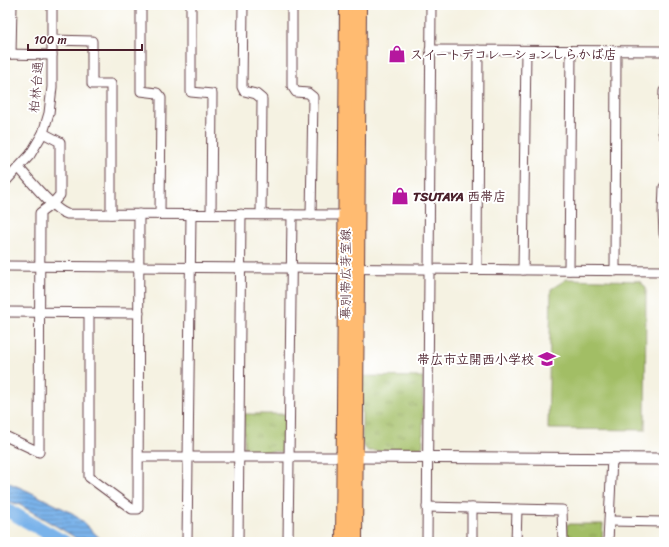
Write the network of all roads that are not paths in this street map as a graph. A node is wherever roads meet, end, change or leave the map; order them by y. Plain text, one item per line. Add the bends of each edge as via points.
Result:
1 (12, 5) edge
2 (52, 5) edge
3 (141, 5) edge
4 (191, 5) edge
5 (243, 5) edge
6 (292, 5) edge
7 (347, 5) edge
8 (359, 5) edge
9 (431, 5) edge
10 (52, 40) junction
11 (430, 50) junction
12 (478, 50) junction
13 (526, 51) junction
14 (664, 51) edge
15 (571, 52) junction
16 (616, 52) junction
17 (8, 54) edge
18 (52, 55) junction
19 (664, 91) edge
20 (43, 133) junction
21 (664, 136) edge
22 (19, 168) junction
23 (5, 182) edge
24 (664, 187) edge
25 (52, 204) junction
26 (111, 214) junction
27 (139, 214) junction
28 (160, 214) junction
29 (191, 214) junction
30 (212, 214) junction
31 (241, 214) junction
32 (261, 214) junction
33 (292, 215) junction
34 (311, 215) junction
35 (352, 215) junction
36 (664, 234) edge
37 (5, 266) edge
38 (40, 267) junction
39 (139, 268) junction
40 (190, 268) junction
41 (240, 268) junction
42 (291, 269) junction
43 (352, 269) junction
44 (429, 269) junction
45 (477, 269) junction
46 (523, 270) junction
47 (569, 270) junction
48 (615, 271) junction
49 (664, 271) edge
50 (5, 312) edge
51 (39, 312) junction
52 (89, 313) junction
53 (139, 313) junction
54 (5, 436) edge
55 (139, 457) junction
56 (238, 457) junction
57 (350, 457) junction
58 (189, 458) junction
59 (290, 458) junction
60 (427, 458) junction
61 (612, 458) junction
62 (664, 459) edge
63 (427, 508) junction
64 (472, 508) junction
65 (517, 509) junction
66 (610, 521) junction
67 (664, 522) edge
68 (188, 542) edge
69 (238, 542) edge
70 (288, 542) edge
71 (343, 542) edge
72 (355, 542) edge
73 (426, 542) edge
74 (472, 542) edge
75 (516, 542) edge
76 (562, 542) edge
77 (608, 542) edge

1 - 17 street
2 - 10 street, 柏林台通
3 - 28 street via 142,91 157,93 161,98
4 - 30 street via 191,92 212,94
5 - 32 street via 242,87 244,91 256,94 262,99
6 - 34 street via 292,86 296,92 313,96
7 - 35 main road, 幕別帯広芽室線
8 - 35 main road, 幕別帯広芽室線
9 - 11 street
10 - 18 street, 柏林台通
10 - 26 street via 92,41 92,84 111,84
11 - 12 street
11 - 44 street
12 - 13 street
12 - 45 street
13 - 15 street
13 - 46 street
14 - 16 street
15 - 16 street
15 - 47 street
16 - 48 street
17 - 18 street
18 - 20 street, 柏林台通 via 51,98
19 - 21 street
20 - 22 street, 柏林台通
20 - 25 street via 60,142 60,195
22 - 23 street, 柏林台通
22 - 25 street
24 - 36 street
25 - 26 street via 67,214
25 - 38 street via 40,214
26 - 27 street
27 - 28 street
27 - 39 street
28 - 29 street
29 - 30 street
29 - 40 street
30 - 31 street
31 - 32 street
31 - 41 street
32 - 33 street
33 - 34 street
33 - 42 street
34 - 35 street
35 - 43 main road, 幕別帯広芽室線
37 - 38 street
38 - 39 street
38 - 51 street
39 - 40 street
39 - 53 street
40 - 41 street
40 - 58 street
41 - 42 street
41 - 56 street
42 - 43 street
42 - 59 street
43 - 44 street
43 - 57 main road, 幕別帯広芽室線
44 - 45 street
44 - 60 street
45 - 46 street
46 - 47 street
47 - 48 street
48 - 49 street
50 - 51 street
51 - 52 street
51 - 54 street via 39,452
52 - 53 street
52 - 55 street via 89,478 132,508 138,509
53 - 55 street
55 - 58 street
56 - 58 street
56 - 59 street
56 - 69 street
57 - 59 street
57 - 60 street
57 - 71 main road, 幕別帯広芽室線
57 - 72 main road, 幕別帯広芽室線
58 - 68 street
59 - 70 street
60 - 61 street
60 - 63 street
61 - 62 street
61 - 66 street
63 - 64 street
63 - 73 street
64 - 65 street
64 - 74 street
65 - 75 street
65 - 76 street via 562,510
66 - 67 street
66 - 77 street

